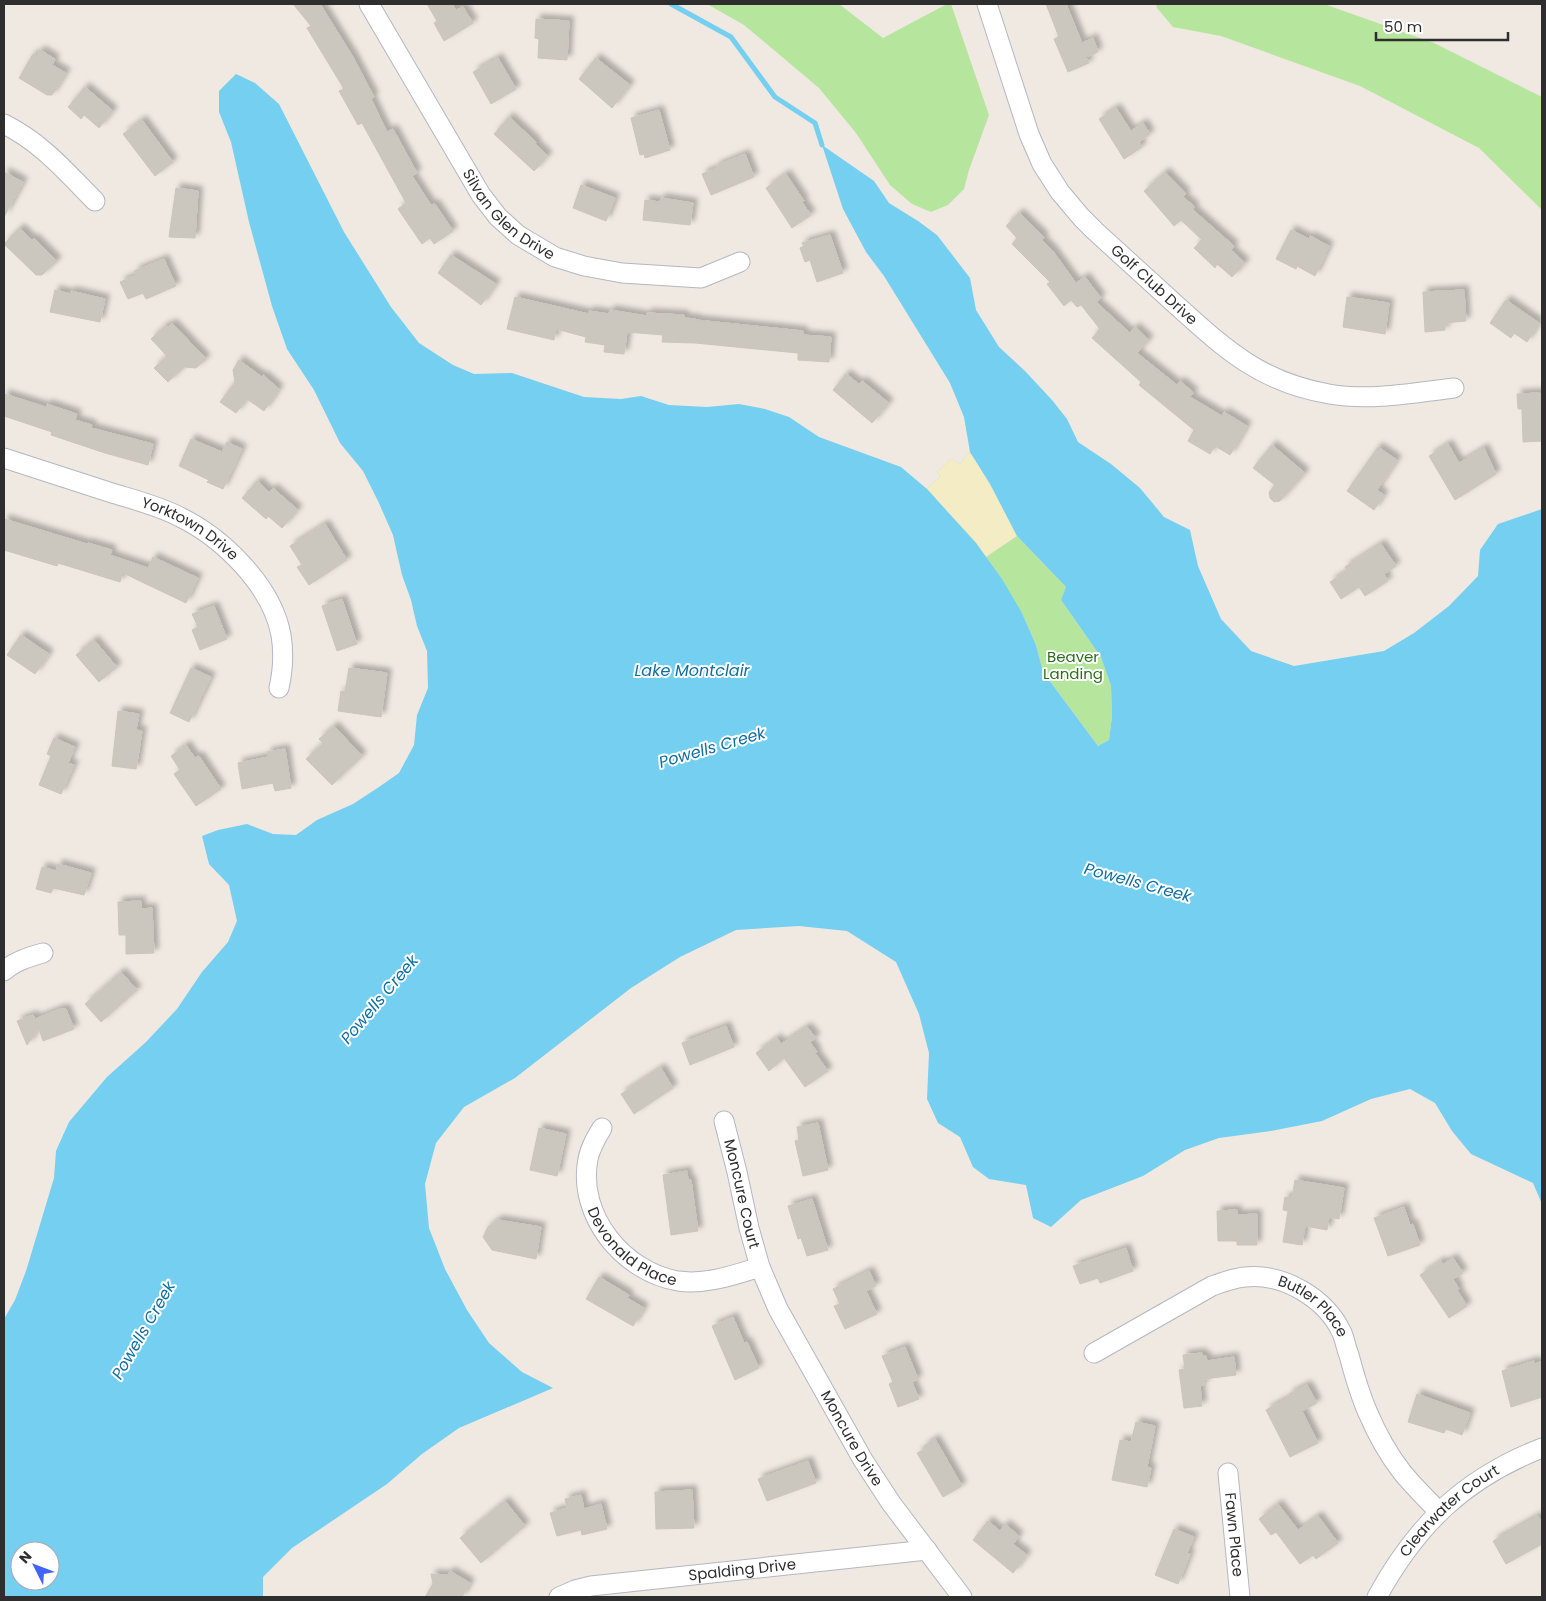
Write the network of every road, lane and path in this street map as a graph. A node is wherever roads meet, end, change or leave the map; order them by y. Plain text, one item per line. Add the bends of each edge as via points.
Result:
1 (369, 4) edge
2 (987, 4) edge
3 (4, 124) edge
4 (95, 201) dead end
5 (740, 262) dead end
6 (1454, 388) dead end
7 (4, 458) edge
8 (279, 688) dead end
9 (43, 953) dead end
10 (4, 971) edge
11 (724, 1121) dead end
12 (602, 1128) dead end
13 (760, 1267) junction
14 (1094, 1354) dead end
15 (1542, 1448) edge
16 (1228, 1473) dead end
17 (1438, 1512) junction
18 (927, 1550) junction
19 (636, 1589) edge
20 (559, 1597) edge
21 (962, 1597) edge
22 (1240, 1597) edge
23 (1377, 1597) edge

1 - 5 street, Silvan Glen Drive via 481,196 518,235 555,257 622,273 701,278
2 - 6 street, Golf Club Drive via 1028,134 1060,192 1095,231 1226,349 1278,379 1300,388 1330,394 1390,396
3 - 4 street via 44,149
7 - 8 street, Yorktown Drive via 150,505 180,517 224,546 244,566 274,612 283,656
9 - 10 street via 28,957
11 - 13 street, Moncure Court
12 - 13 street, Devonald Place via 593,1143 586,1176 597,1221 619,1251 636,1265 678,1281 700,1282
13 - 18 street, Moncure Drive via 778,1309 863,1460
14 - 17 street, Butler Place via 1227,1280 1262,1277 1300,1289 1317,1301 1342,1333 1367,1412 1383,1443 1403,1473
15 - 17 street, Clearwater Court via 1480,1479
16 - 22 street, Fawn Place
17 - 23 street, Clearwater Court via 1412,1541
18 - 19 street, Spalding Drive
18 - 21 street, Moncure Drive
19 - 20 street, Spalding Drive via 591,1586

